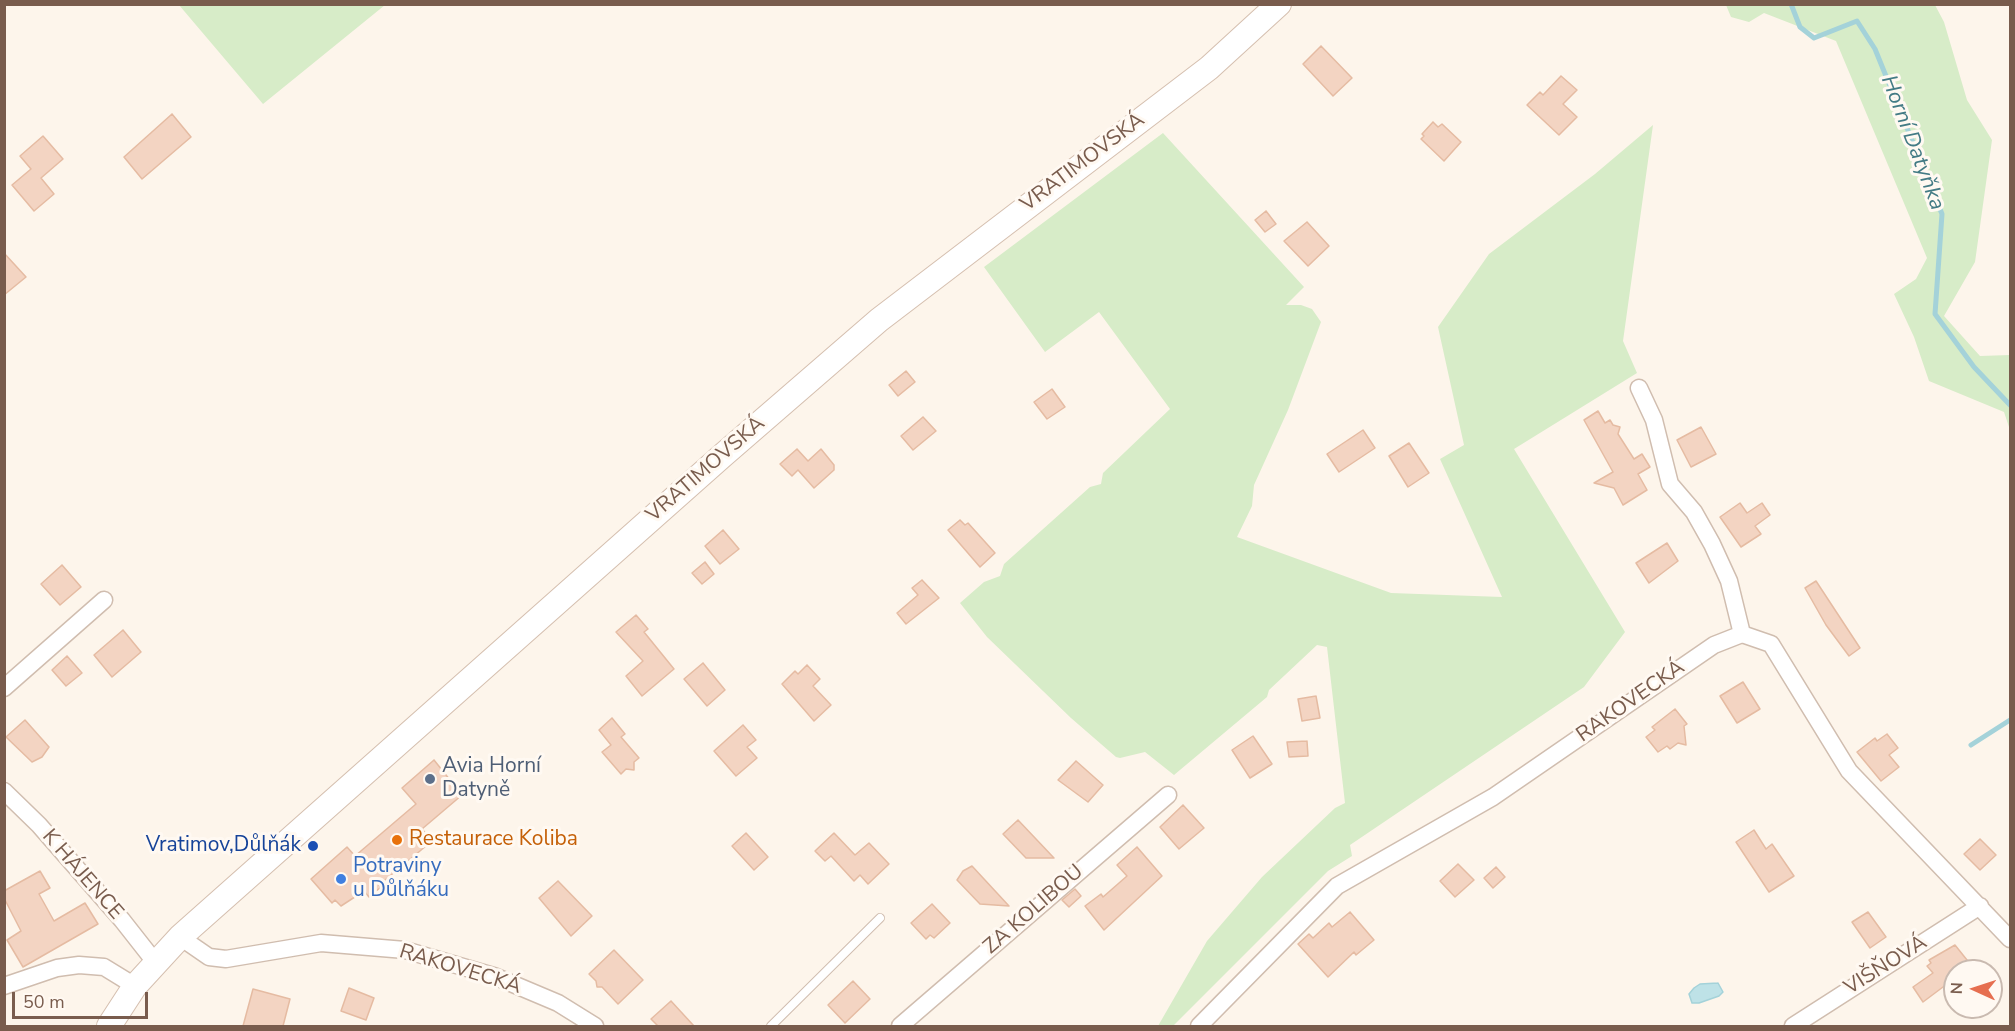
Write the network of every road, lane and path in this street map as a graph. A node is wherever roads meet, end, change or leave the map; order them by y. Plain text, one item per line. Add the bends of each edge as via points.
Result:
1 (1279, 4) edge
2 (1639, 388) dead end
3 (104, 600) dead end
4 (1742, 634) junction
5 (4, 688) edge
6 (4, 791) edge
7 (1168, 795) dead end
8 (1980, 906) junction
9 (880, 918) dead end
10 (180, 937) junction
11 (2010, 939) edge
12 (155, 962) junction
13 (4, 986) edge
14 (135, 986) junction
15 (109, 1026) edge
16 (595, 1026) edge
17 (771, 1026) edge
18 (900, 1026) edge
19 (1199, 1026) edge
20 (1792, 1026) edge

1 - 10 main road, VRATIMOVSKÁ via 1209,68 871,328
2 - 4 street via 1654,420 1670,484 1694,512 1712,544 1729,581
3 - 5 street
4 - 8 street via 1771,644 1849,771
4 - 19 street, RAKOVECKÁ via 1714,645 1493,797 1337,886
6 - 12 street, K HÁJENCE via 115,911
7 - 18 street, ZA KOLIBOU
8 - 11 street
8 - 20 street, VIŠŇOVÁ
9 - 17 lane
10 - 12 main road, VRATIMOVSKÁ
10 - 16 street, RAKOVECKÁ via 209,957 226,959 321,943 405,950 494,976 558,1003
12 - 14 main road, VRATIMOVSKÁ
13 - 14 street via 57,968 79,965 104,967
14 - 15 main road, VRATIMOVSKÁ

